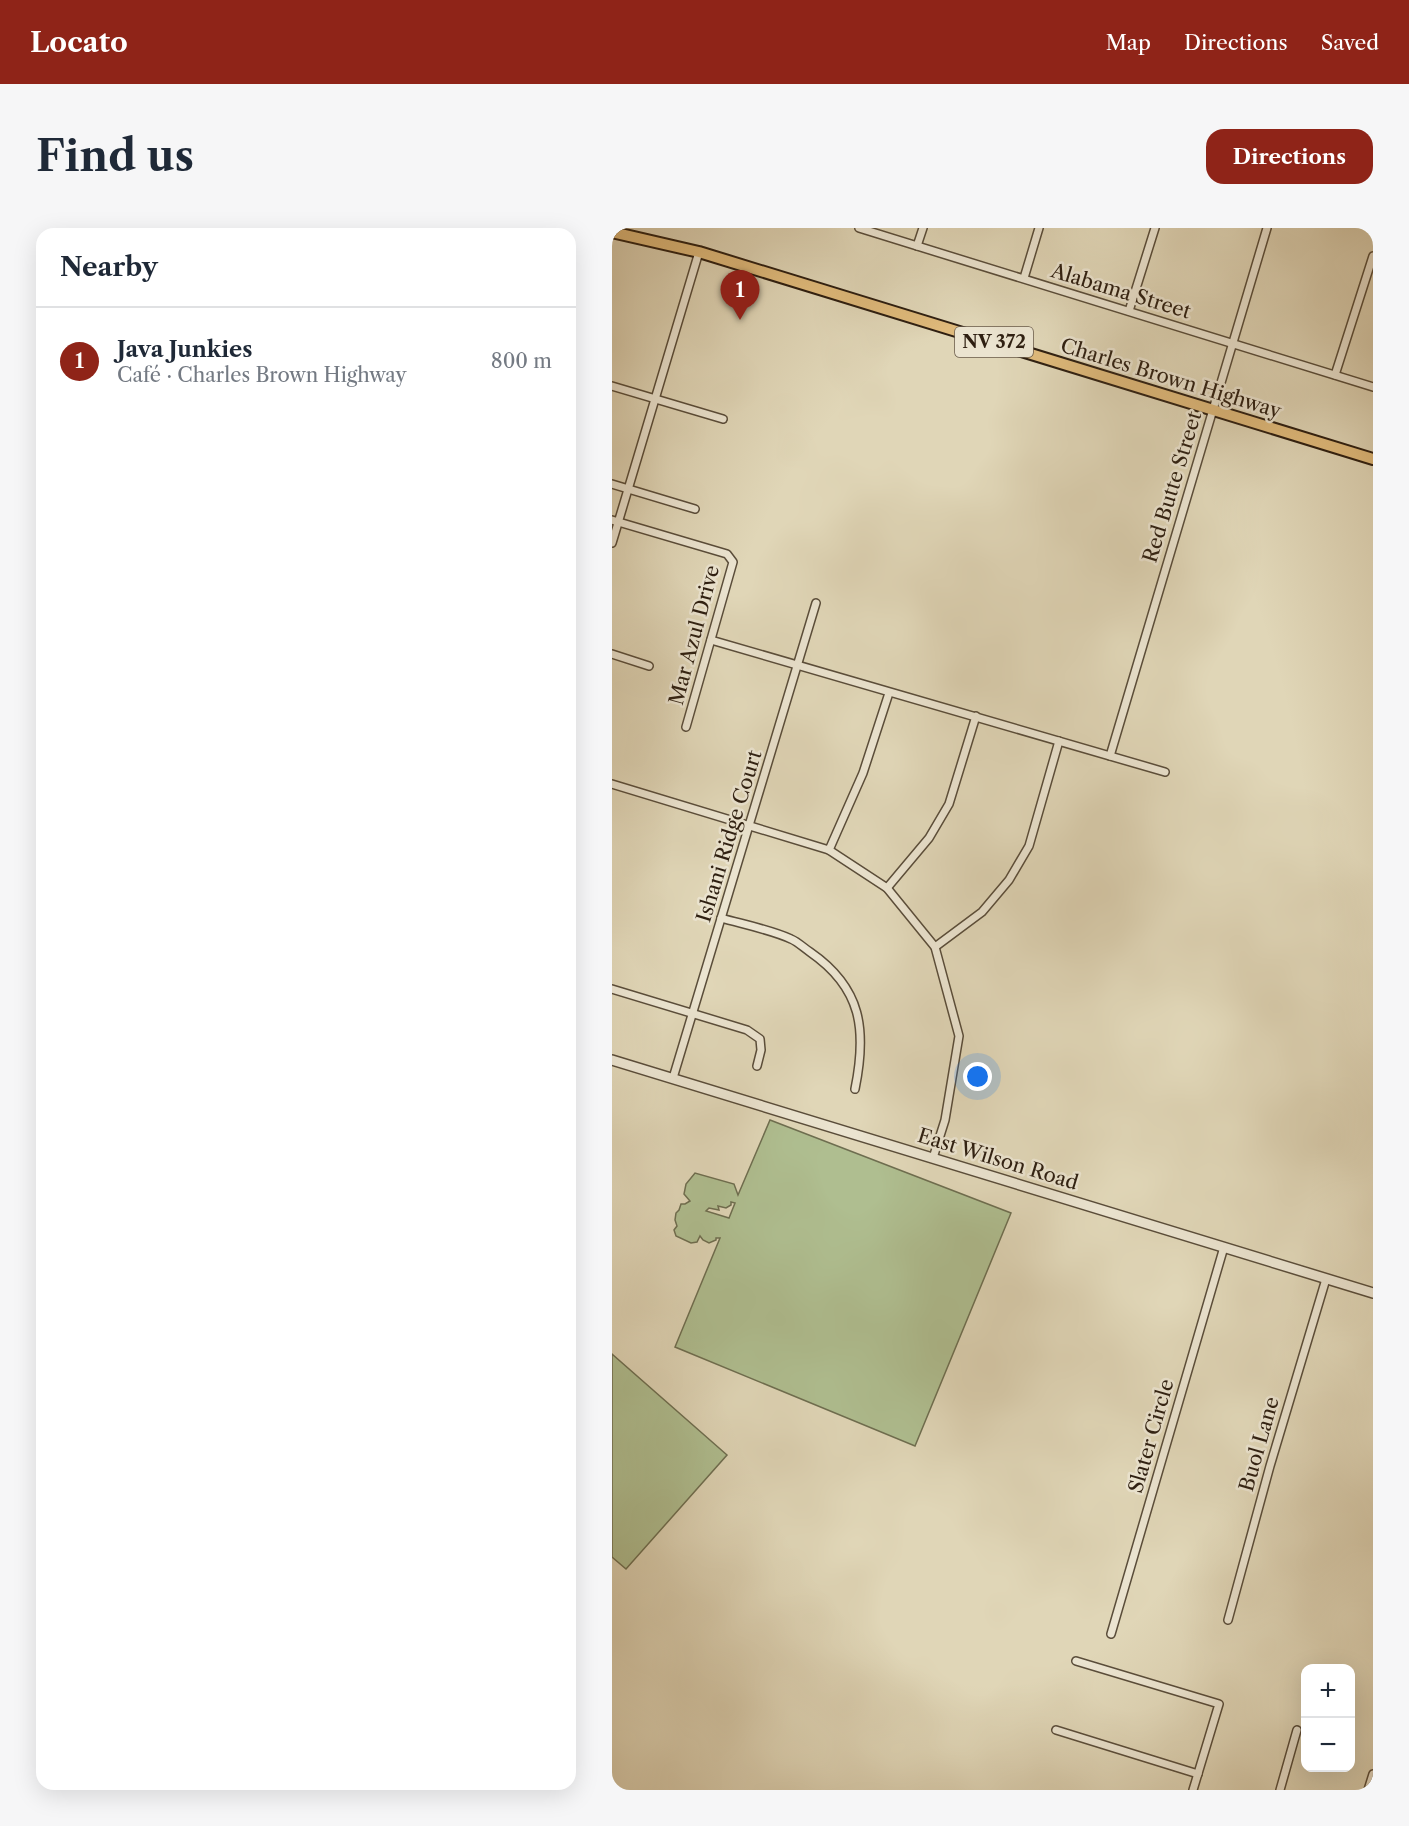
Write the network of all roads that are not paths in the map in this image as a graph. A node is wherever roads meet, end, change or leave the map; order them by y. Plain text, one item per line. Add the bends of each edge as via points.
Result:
1 (859, 228) edge
2 (923, 228) edge
3 (1039, 228) edge
4 (1155, 228) edge
5 (1267, 228) edge
6 (612, 232) edge
7 (917, 246) junction
8 (699, 252) junction
9 (1373, 256) edge
10 (1024, 278) junction
11 (1129, 311) junction
12 (1232, 343) junction
13 (1335, 375) junction
14 (612, 386) edge
15 (1373, 387) edge
16 (655, 399) junction
17 (1213, 410) junction
18 (723, 419) dead end
19 (1373, 459) edge
20 (612, 484) edge
21 (628, 489) junction
22 (695, 509) dead end
23 (615, 521) edge
24 (612, 543) edge
25 (816, 603) dead end
26 (711, 639) junction
27 (612, 654) edge
28 (649, 666) dead end
29 (797, 666) junction
30 (889, 693) junction
31 (976, 716) junction
32 (686, 727) dead end
33 (1059, 741) junction
34 (1110, 756) junction
35 (1165, 772) dead end
36 (612, 784) edge
37 (749, 825) junction
38 (829, 850) junction
39 (887, 888) junction
40 (721, 918) junction
41 (935, 947) junction
42 (612, 989) edge
43 (693, 1012) junction
44 (612, 1060) edge
45 (757, 1066) dead end
46 (673, 1078) junction
47 (855, 1089) dead end
48 (933, 1158) junction
49 (1224, 1247) junction
50 (1326, 1279) junction
51 (1373, 1293) edge
52 (1228, 1620) dead end
53 (1111, 1634) dead end
54 (1076, 1661) dead end
55 (1056, 1730) dead end
56 (1297, 1730) dead end
57 (1198, 1774) junction
58 (1373, 1774) edge
59 (1193, 1790) edge
60 (1280, 1790) edge
61 (1368, 1790) edge

1 - 7 street, Alabama Street
2 - 7 street
3 - 10 street
4 - 11 street
5 - 12 street, Red Butte Street
6 - 8 main road, Charles Brown Highway / NV 372
7 - 10 street, Alabama Street
8 - 16 street
8 - 17 main road, Charles Brown Highway / NV 372
9 - 13 street
10 - 11 street, Alabama Street
11 - 12 street, Alabama Street
12 - 13 street, Alabama Street
12 - 17 street, Red Butte Street
13 - 15 street, Alabama Street
14 - 16 street
16 - 18 street
16 - 21 street
17 - 19 main road, Charles Brown Highway / NV 372
17 - 34 street, Red Butte Street
20 - 21 street
21 - 22 street
21 - 23 street
23 - 24 street
23 - 26 street, Mar Azul Drive via 726,554 733,562
25 - 29 street, Ishani Ridge Court
26 - 29 street
26 - 32 street, Mar Azul Drive
27 - 28 street
29 - 30 street
29 - 37 street, Ishani Ridge Court
30 - 31 street
30 - 38 street via 863,773
31 - 33 street
31 - 39 street via 949,804 929,838
33 - 34 street
33 - 41 street via 1029,846 1014,872 982,912
34 - 35 street
36 - 37 street
37 - 38 street
37 - 40 street, Ishani Ridge Court
38 - 39 street
39 - 41 street
40 - 43 street, Ishani Ridge Court
40 - 47 street via 792,939 844,982 856,1009 861,1042
41 - 48 street via 959,1036 945,1120
42 - 43 street
43 - 45 street via 760,1038
43 - 46 street, Ishani Ridge Court
44 - 46 street, East Wilson Road
46 - 48 street, East Wilson Road
48 - 49 street, East Wilson Road
49 - 50 street, East Wilson Road
49 - 53 street, Slater Circle
50 - 51 street, East Wilson Road
50 - 52 street, Buol Lane
54 - 57 street via 1219,1704
55 - 57 street
56 - 60 street
57 - 59 street
58 - 61 street

